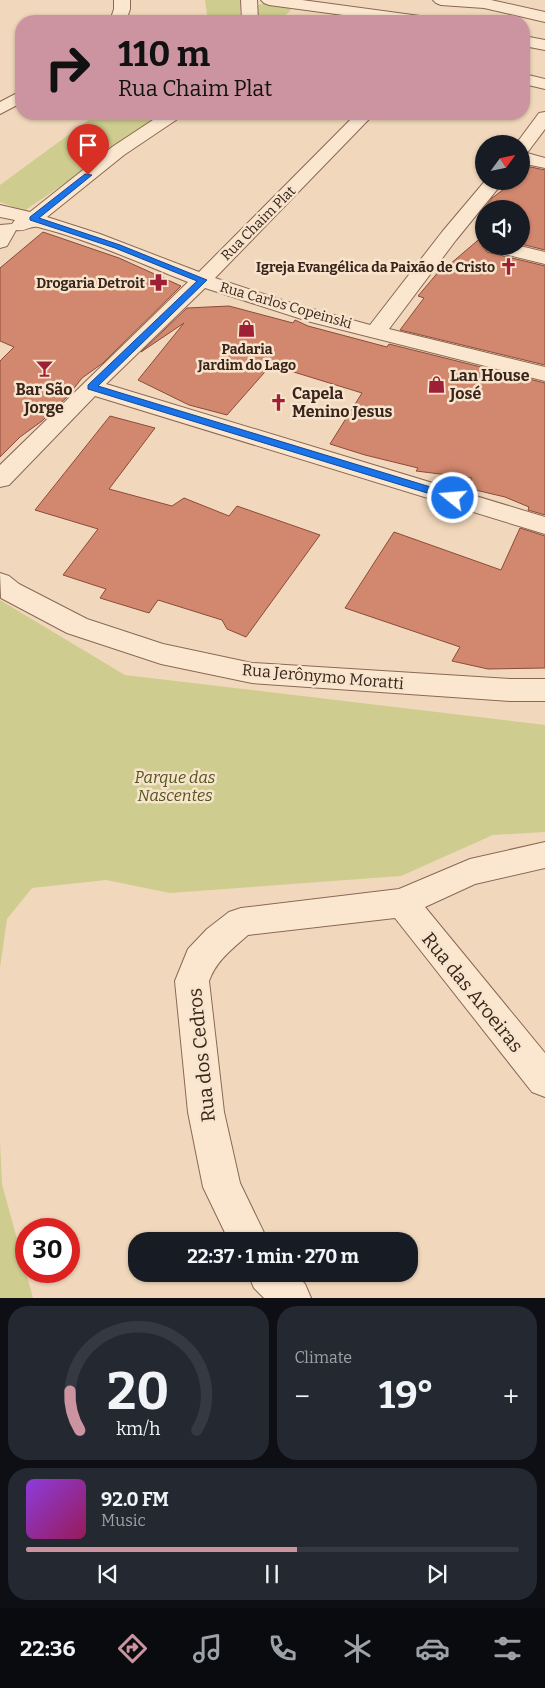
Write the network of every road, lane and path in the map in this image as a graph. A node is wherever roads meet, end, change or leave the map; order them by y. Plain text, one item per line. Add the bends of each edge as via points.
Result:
1 (122, 0) edge
2 (248, 0) edge
3 (269, 0) edge
4 (441, 0) edge
5 (481, 1) edge
6 (328, 9) junction
7 (119, 15) edge
8 (249, 15) edge
9 (300, 15) edge
10 (374, 15) edge
11 (545, 17) edge
12 (530, 42) edge
13 (545, 45) edge
14 (530, 80) edge
15 (545, 84) edge
16 (15, 100) edge
17 (0, 109) edge
18 (545, 117) edge
19 (164, 120) edge
20 (360, 120) edge
21 (530, 137) edge
22 (530, 159) edge
23 (545, 162) edge
24 (492, 190) edge
25 (33, 219) junction
26 (2, 228) edge
27 (474, 242) edge
28 (545, 258) edge
29 (202, 280) junction
30 (376, 332) junction
31 (545, 374) edge
32 (91, 387) junction
33 (0, 480) edge
34 (545, 526) edge
35 (0, 582) edge
36 (545, 690) edge
37 (545, 855) edge
38 (402, 904) junction
39 (545, 1080) edge
40 (244, 1232) edge
41 (276, 1282) edge
42 (291, 1298) edge

1 - 7 street
2 - 8 street
3 - 6 street
4 - 5 street
5 - 11 street
6 - 9 street
6 - 10 street
12 - 13 street
14 - 15 street
16 - 17 street
18 - 21 street
19 - 25 street via 118,151
20 - 29 street, Rua Chaim Plat
22 - 23 street
24 - 27 street
25 - 26 street via 22,225
25 - 29 street, Rua Carlos Copeinski via 118,247
27 - 28 street
27 - 30 street
29 - 30 street, Rua Carlos Copeinski
29 - 32 street, Rua Chaim Plat
30 - 31 street, Rua Carlos Copeinski
32 - 33 street, Rua Chaim Plat
32 - 34 street
35 - 36 street, Rua Jerônymo Moratti via 10,591 77,626 161,654 252,673
37 - 38 street, Rua dos Cedros via 470,872
38 - 39 street, Rua das Aroeiras
38 - 40 street, Rua dos Cedros via 241,922 200,959 192,981 206,1112 222,1187
41 - 42 street

